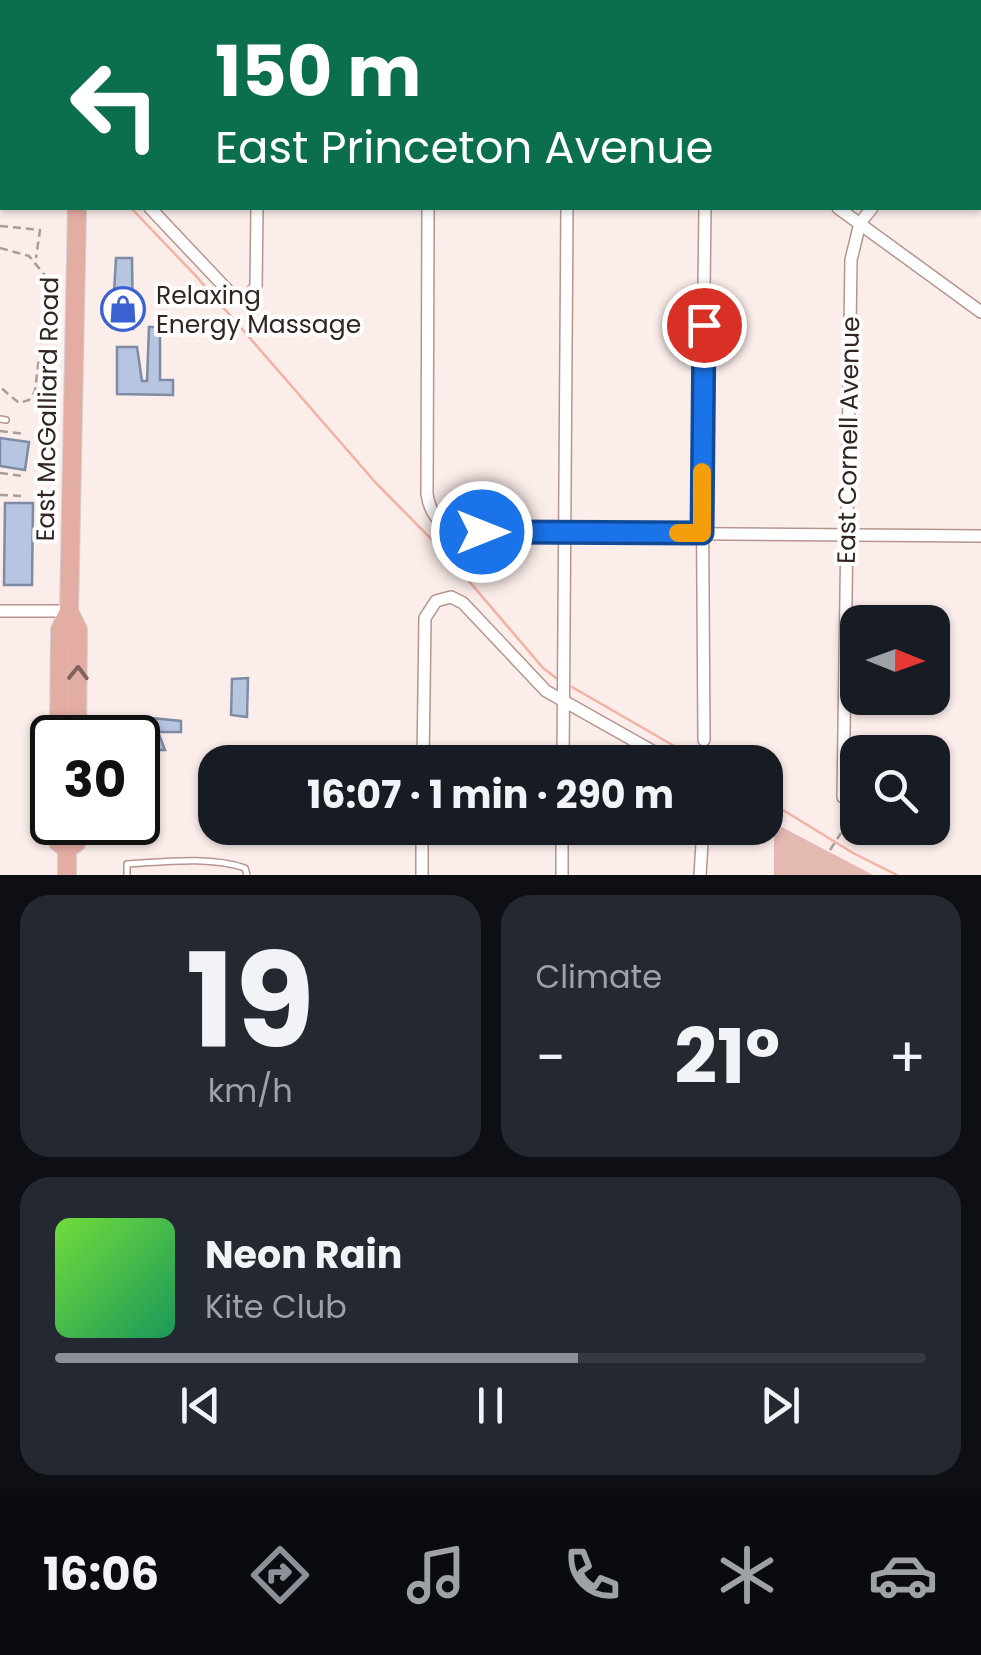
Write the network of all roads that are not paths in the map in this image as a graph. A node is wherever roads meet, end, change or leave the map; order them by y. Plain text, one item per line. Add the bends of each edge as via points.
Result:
1 (77, 210) edge
2 (152, 210) edge
3 (258, 210) edge
4 (428, 210) edge
5 (567, 210) edge
6 (705, 210) edge
7 (841, 210) edge
8 (870, 210) edge
9 (860, 223) junction
10 (981, 312) edge
11 (562, 532) junction
12 (702, 533) junction
13 (847, 534) junction
14 (981, 536) edge
15 (0, 611) edge
16 (69, 611) junction
17 (563, 702) junction
18 (59, 715) edge
19 (77, 715) edge
20 (845, 735) edge
21 (704, 740) dead end
22 (423, 745) edge
23 (563, 745) edge
24 (641, 745) edge
25 (62, 845) edge
26 (73, 845) edge
27 (422, 845) edge
28 (562, 845) edge
29 (701, 845) edge
30 (68, 849) junction
31 (67, 875) edge
32 (127, 875) edge
33 (247, 875) edge
34 (422, 875) edge
35 (562, 875) edge
36 (700, 875) edge

1 - 16 main road, East McGalliard Road
2 - 3 street via 235,298 254,292 257,282
4 - 11 street via 429,506 437,520 458,531
5 - 11 street
6 - 12 street
7 - 9 street
8 - 9 street, East Cornell Avenue
9 - 10 street
9 - 13 street, East Cornell Avenue via 851,260
11 - 12 street
11 - 17 street
12 - 13 street
12 - 21 street
13 - 14 street
13 - 20 street, East Cornell Avenue
15 - 16 street
16 - 18 main road, East McGalliard Road via 60,630
19 -> 16 main road, East McGalliard Road via 78,630
17 - 22 street via 464,603 451,597 436,601 424,622
17 - 23 street
17 - 24 street
25 - 30 main road
26 - 30 main road
27 - 34 street
28 - 35 street
29 - 36 street
30 - 31 main road
32 - 33 lane via 127,864 159,862 232,863

